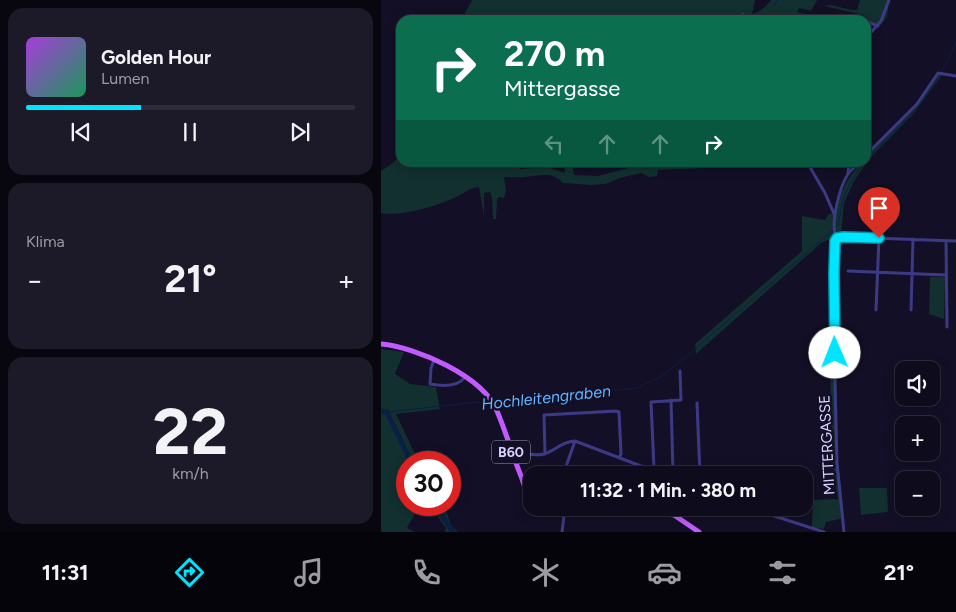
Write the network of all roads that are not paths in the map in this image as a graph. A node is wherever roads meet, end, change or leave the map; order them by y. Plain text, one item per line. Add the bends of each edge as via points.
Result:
1 (889, 0) edge
2 (871, 23) edge
3 (878, 26) junction
4 (871, 33) edge
5 (956, 76) edge
6 (871, 150) edge
7 (810, 167) edge
8 (849, 167) edge
9 (854, 167) edge
10 (848, 174) junction
11 (831, 205) junction
12 (837, 207) junction
13 (835, 216) junction
14 (837, 238) junction
15 (879, 238) junction
16 (913, 239) junction
17 (946, 241) junction
18 (956, 241) edge
19 (848, 271) dead end
20 (878, 273) junction
21 (911, 274) junction
22 (947, 275) junction
23 (876, 310) dead end
24 (911, 310) dead end
25 (947, 327) dead end
26 (381, 344) edge
27 (435, 360) junction
28 (680, 372) dead end
29 (465, 377) junction
30 (671, 400) junction
31 (697, 403) dead end
32 (575, 441) junction
33 (511, 452) junction
34 (545, 454) junction
35 (619, 458) junction
36 (566, 466) edge
37 (644, 466) edge
38 (654, 466) edge
39 (673, 466) edge
40 (700, 466) edge
41 (523, 481) edge
42 (564, 516) edge
43 (676, 516) edge
44 (773, 516) edge
45 (562, 532) edge
46 (699, 532) edge
47 (824, 532) edge
48 (844, 532) edge

1 - 3 street
2 - 3 street
3 - 4 street
5 - 6 street via 938,73 917,104
7 - 11 street
8 - 10 street
9 - 10 street
10 - 12 street
11 - 12 street
11 - 13 street
12 - 13 street
13 - 14 street via 833,230
14 - 15 street
14 - 48 street, MITTERGASSE via 833,297 837,463
15 - 16 street
15 - 20 street
16 - 17 street
16 - 21 street
17 - 18 street
17 - 22 street
19 - 20 street
20 - 21 street
20 - 23 street
21 - 22 street
21 - 24 street
22 - 25 street
26 - 27 main road, B60 via 402,347
27 - 29 main road, B60
27 - 29 street via 430,384 457,384
28 - 30 street via 681,400
29 - 33 main road, B60 via 492,401
30 - 38 street via 651,402
30 - 39 street
31 - 40 street
32 - 34 street
32 - 35 street
32 - 36 street
33 - 34 street
33 - 41 main road, B60
34 - 35 street via 544,415 619,412
35 - 37 street
42 - 45 street
43 - 46 main road
44 - 47 street

